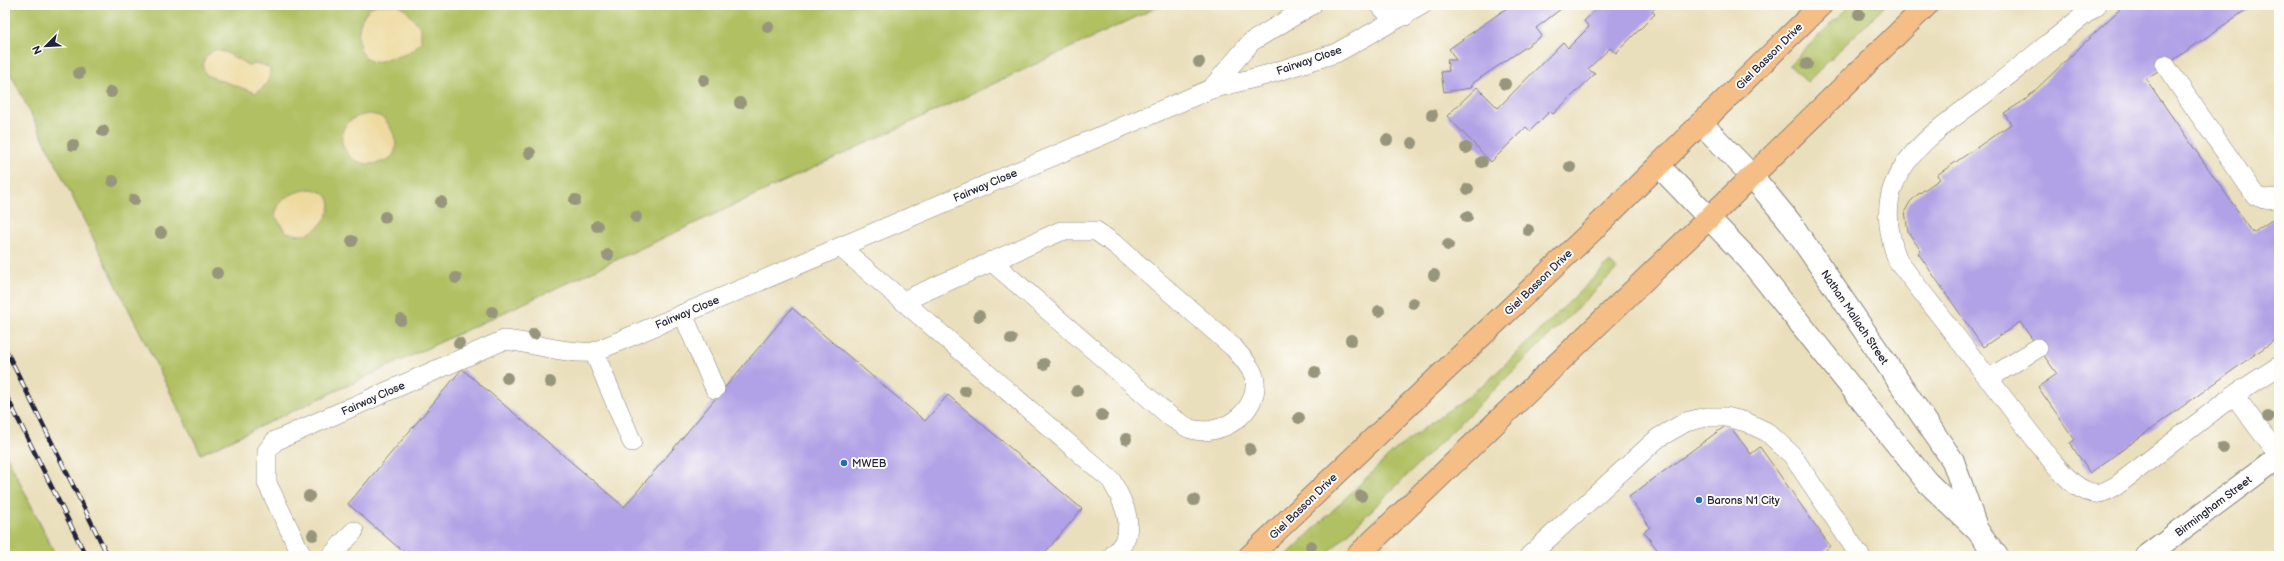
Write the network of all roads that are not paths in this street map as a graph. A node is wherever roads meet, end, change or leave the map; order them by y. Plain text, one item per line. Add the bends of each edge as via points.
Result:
1 (1312, 5) edge
2 (1380, 5) edge
3 (1422, 5) edge
4 (1821, 5) edge
5 (1927, 5) edge
6 (2097, 5) edge
7 (1404, 16) junction
8 (2165, 65) dead end
9 (1211, 89) junction
10 (1702, 123) junction
11 (1659, 166) junction
12 (1752, 176) junction
13 (2279, 198) edge
14 (1709, 218) junction
15 (840, 247) junction
16 (991, 261) junction
17 (903, 301) junction
18 (683, 314) junction
19 (2038, 348) dead end
20 (594, 352) junction
21 (2279, 366) edge
22 (1988, 379) junction
23 (715, 389) dead end
24 (2234, 395) junction
25 (632, 442) dead end
26 (2279, 456) edge
27 (1977, 530) junction
28 (354, 531) dead end
29 (2159, 552) edge
30 (302, 556) edge
31 (331, 556) edge
32 (1112, 556) edge
33 (1250, 556) edge
34 (1357, 556) edge
35 (1529, 556) edge
36 (1860, 556) edge
37 (1996, 556) edge

1 - 9 lane, Fairway Close via 1251,42
2 - 7 lane via 1383,10 1393,15
3 - 7 lane, Fairway Close
4 - 10 main road, Giel Basson Drive
5 - 12 main road
6 - 22 lane via 1935,134 1908,159 1894,185 1889,213 1890,241 1898,261
7 - 9 lane, Fairway Close via 1336,53
8 - 13 lane via 2255,194 2264,199
9 - 15 lane, Fairway Close
10 - 11 main road, Giel Basson Drive
10 - 12 street, Nathan Mallach Street
11 - 14 street, Nathan Mallach Street
11 - 33 main road, Giel Basson Drive
12 - 14 main road
12 - 27 street, Nathan Mallach Street via 1790,222 1953,461
14 - 27 street, Nathan Mallach Street via 1750,261 1927,482
14 - 34 main road
15 - 17 lane
15 - 18 lane, Fairway Close
16 - 16 lane via 1061,231 1096,231 1116,245 1234,348 1246,362 1255,380 1255,396 1246,410 1224,428 1208,431 1191,429 1172,418
16 - 17 lane
17 - 32 lane via 1111,480 1125,504 1128,519 1126,537
18 - 20 lane, Fairway Close
18 - 23 lane
19 - 22 lane
20 - 25 lane
20 - 30 lane, Fairway Close via 573,353 504,340 275,442 267,451 267,484
21 - 24 lane
22 - 24 lane via 2069,480 2086,492 2099,493 2116,486
24 - 26 lane
26 - 29 street, Birmingham Street
27 - 37 street, Nathan Mallach Street
28 - 31 lane
35 - 36 lane via 1658,438 1686,422 1706,417 1726,417 1746,422 1767,432 1792,455

